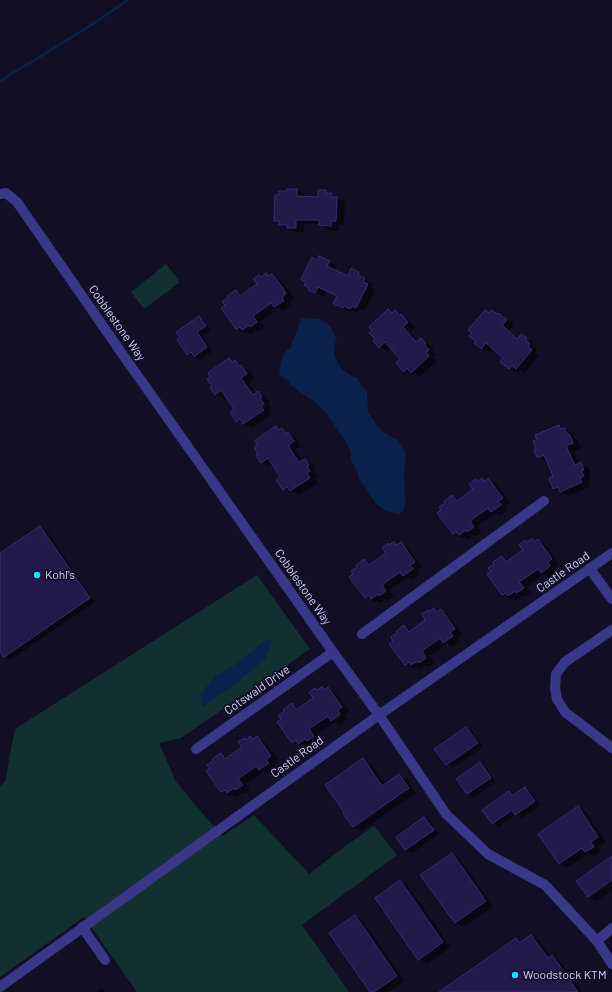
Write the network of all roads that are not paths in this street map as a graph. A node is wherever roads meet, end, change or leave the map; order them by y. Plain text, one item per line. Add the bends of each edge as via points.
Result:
1 (3, 193) edge
2 (544, 501) dead end
3 (612, 553) edge
4 (590, 569) junction
5 (612, 599) edge
6 (612, 630) edge
7 (362, 634) dead end
8 (333, 652) junction
9 (379, 715) junction
10 (612, 748) edge
11 (196, 750) dead end
12 (82, 927) junction
13 (612, 928) edge
14 (597, 941) junction
15 (105, 960) dead end
16 (612, 964) edge
17 (0, 987) edge

1 - 8 street, Cobblestone Way via 17,202
2 - 7 street
3 - 4 street, Castle Road
4 - 5 street
4 - 9 street, Castle Road
6 - 10 street via 565,662 556,674 555,688 557,699 565,712
8 - 9 street, Cobblestone Way
8 - 11 street, Cotswald Drive
9 - 12 street, Castle Road
9 - 14 street, Cobblestone Way via 446,814 488,854 546,885
12 - 15 street
12 - 17 street, Castle Road
13 - 14 street
14 - 16 street, Cobblestone Way

